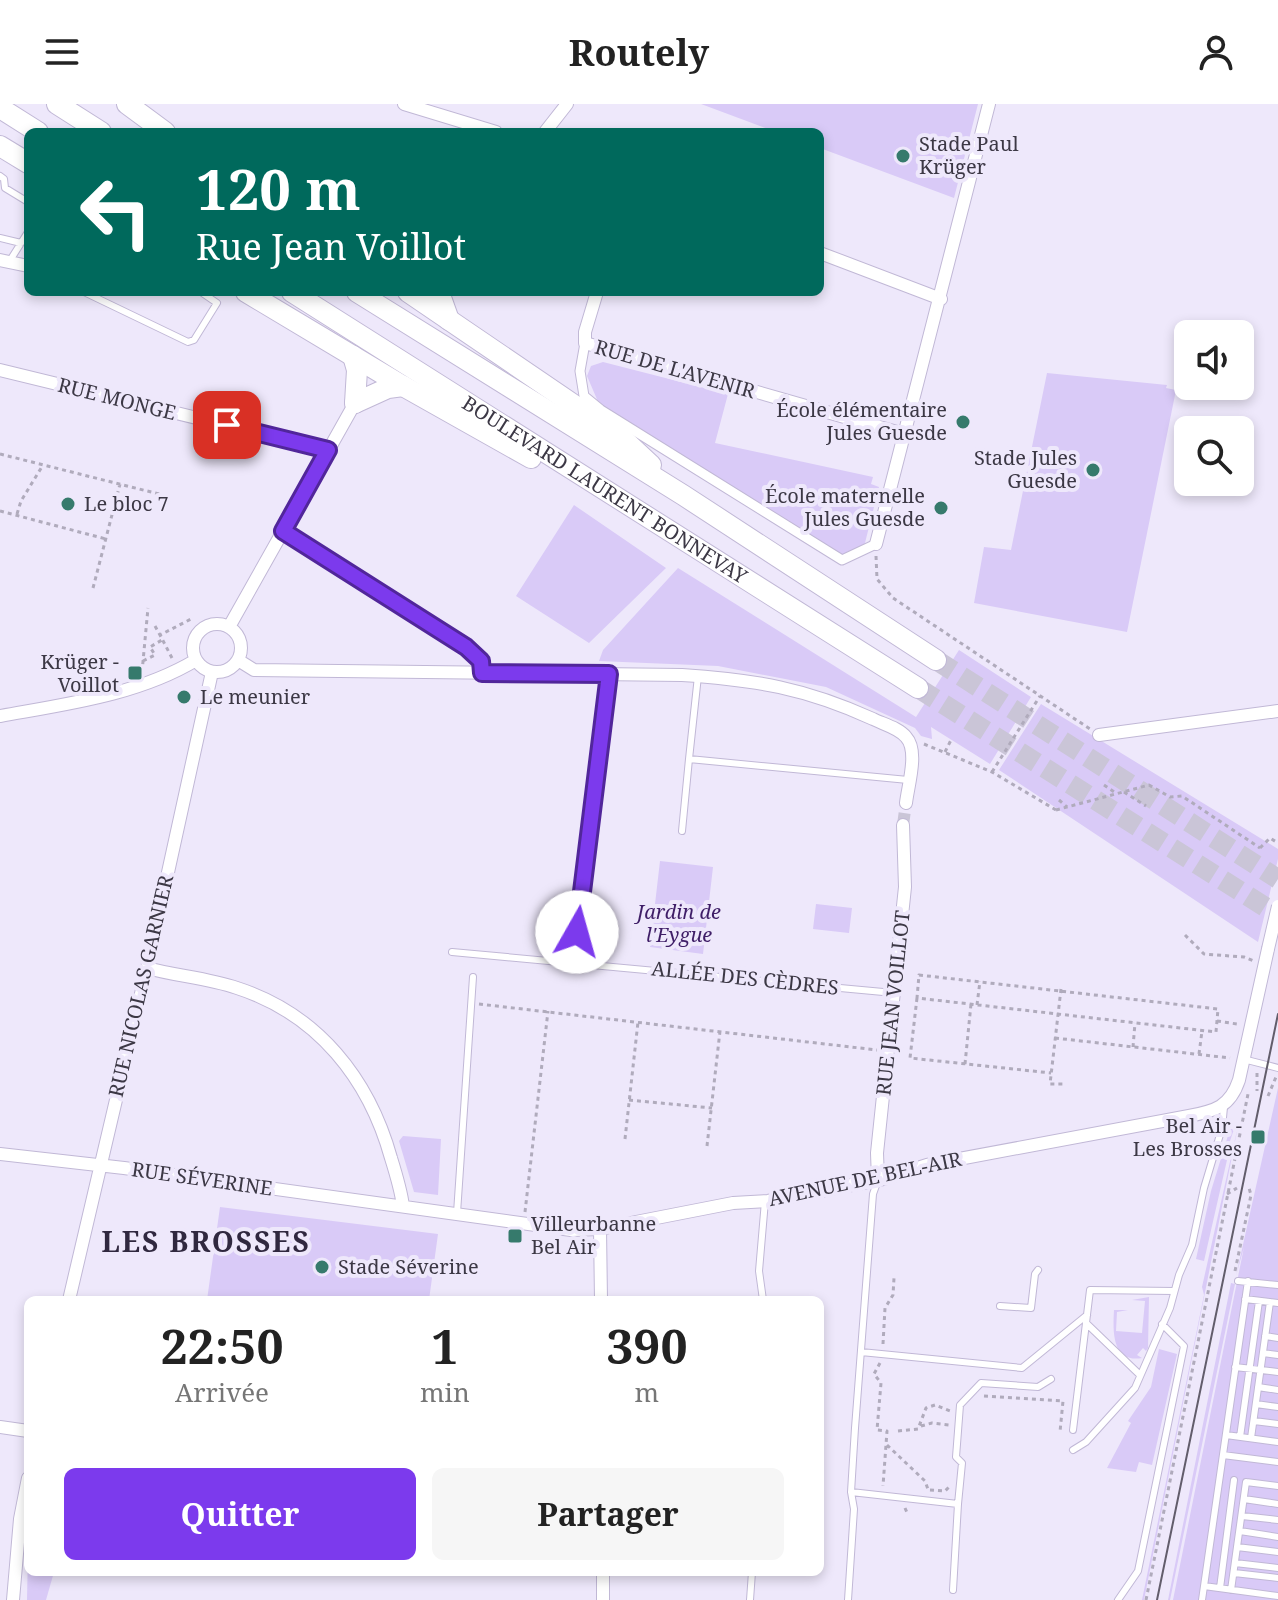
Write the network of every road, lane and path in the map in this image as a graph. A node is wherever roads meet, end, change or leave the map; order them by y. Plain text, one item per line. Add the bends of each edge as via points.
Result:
1 (57, 104) edge
2 (127, 104) edge
3 (404, 104) edge
4 (567, 104) edge
5 (989, 104) edge
6 (0, 108) edge
7 (32, 128) edge
8 (95, 128) edge
9 (160, 128) edge
10 (483, 128) edge
11 (548, 128) edge
12 (0, 146) edge
13 (24, 161) edge
14 (0, 176) edge
15 (24, 200) edge
16 (0, 238) edge
17 (24, 238) edge
18 (21, 243) junction
19 (824, 255) edge
20 (4, 261) edge
21 (24, 265) edge
22 (92, 296) edge
23 (207, 296) edge
24 (253, 296) edge
25 (298, 296) edge
26 (363, 296) edge
27 (414, 296) edge
28 (440, 296) edge
29 (596, 296) edge
30 (941, 299) junction
31 (449, 320) junction
32 (585, 343) junction
33 (353, 356) junction
34 (0, 370) edge
35 (403, 386) junction
36 (355, 403) junction
37 (904, 434) junction
38 (328, 450) junction
39 (0, 454) edge
40 (43, 465) junction
41 (120, 484) junction
42 (607, 491) junction
43 (163, 495) dead end
44 (683, 495) junction
45 (0, 511) edge
46 (17, 515) junction
47 (283, 531) junction
48 (106, 539) junction
49 (876, 544) junction
50 (93, 588) dead end
51 (148, 608) dead end
52 (193, 618) dead end
53 (155, 626) dead end
54 (229, 627) junction
55 (161, 637) junction
56 (155, 655) junction
57 (172, 658) dead end
58 (196, 660) junction
59 (238, 660) junction
60 (936, 660) tunnel mouth
61 (143, 661) junction
62 (161, 665) dead end
63 (212, 672) junction
64 (482, 673) junction
65 (609, 674) junction
66 (698, 676) junction
67 (141, 684) junction
68 (918, 688) tunnel mouth
69 (1040, 696) junction
70 (1278, 711) edge
71 (0, 716) edge
72 (1099, 735) joint
73 (906, 736) junction
74 (951, 740) dead end
75 (945, 752) junction
76 (689, 759) junction
77 (992, 772) junction
78 (908, 780) junction
79 (1104, 785) dead end
80 (1124, 792) junction
81 (1117, 794) junction
82 (1059, 800) dead end
83 (906, 803) tunnel mouth
84 (1146, 806) dead end
85 (1067, 807) junction
86 (903, 825) tunnel mouth
87 (682, 831) dead end
88 (1278, 843) edge
89 (1278, 906) edge
90 (1185, 935) dead end
91 (452, 952) dead end
92 (573, 961) junction
93 (1264, 967) junction
94 (147, 968) junction
95 (473, 977) dead end
96 (980, 981) junction
97 (1061, 989) junction
98 (894, 993) junction
99 (917, 998) junction
100 (471, 1004) junction
101 (971, 1004) junction
102 (977, 1005) junction
103 (548, 1011) junction
104 (1058, 1014) junction
105 (1217, 1021) junction
106 (638, 1022) junction
107 (1135, 1023) junction
108 (1241, 1024) dead end
109 (720, 1031) junction
110 (1202, 1031) junction
111 (1055, 1038) junction
112 (1133, 1047) junction
113 (888, 1051) junction
114 (1199, 1054) junction
115 (1238, 1059) junction
116 (965, 1064) junction
117 (1278, 1068) edge
118 (1051, 1073) junction
119 (1276, 1077) dead end
120 (1065, 1084) dead end
121 (1257, 1091) dead end
122 (1268, 1096) dead end
123 (629, 1100) junction
124 (1224, 1107) junction
125 (712, 1108) junction
126 (625, 1139) dead end
127 (707, 1146) dead end
128 (0, 1154) edge
129 (100, 1165) junction
130 (878, 1180) junction
131 (1237, 1188) dead end
132 (1249, 1188) dead end
133 (1227, 1194) junction
134 (765, 1201) junction
135 (403, 1206) junction
136 (457, 1214) junction
137 (524, 1224) junction
138 (600, 1229) junction
139 (1038, 1270) dead end
140 (894, 1278) dead end
141 (1236, 1280) joint
142 (1248, 1281) junction
143 (1278, 1285) edge
144 (1174, 1291) junction
145 (70, 1296) edge
146 (601, 1296) edge
147 (762, 1296) edge
148 (1245, 1299) junction
149 (1259, 1301) junction
150 (1274, 1302) edge
151 (1000, 1306) dead end
152 (1087, 1315) junction
153 (1268, 1319) junction
154 (1278, 1321) edge
155 (1086, 1323) junction
156 (1162, 1324) junction
157 (1265, 1336) junction
158 (1278, 1338) edge
159 (861, 1352) junction
160 (1263, 1353) junction
161 (882, 1354) junction
162 (1278, 1355) edge
163 (1002, 1365) junction
164 (1235, 1367) junction
165 (1249, 1369) junction
166 (1261, 1370) junction
167 (1278, 1372) edge
168 (1140, 1375) junction
169 (1051, 1379) dead end
170 (1000, 1385) junction
171 (1258, 1387) junction
172 (1278, 1390) edge
173 (970, 1395) junction
174 (1256, 1404) junction
175 (1278, 1407) edge
176 (1254, 1421) junction
177 (1278, 1424) edge
178 (953, 1425) dead end
179 (919, 1426) junction
180 (0, 1427) edge
181 (24, 1430) edge
182 (1073, 1430) dead end
183 (898, 1431) dead end
184 (1060, 1432) dead end
185 (1226, 1435) junction
186 (1240, 1437) junction
187 (1251, 1438) junction
188 (1278, 1442) edge
189 (885, 1444) junction
190 (1073, 1450) dead end
191 (1223, 1455) junction
192 (1278, 1462) edge
193 (1219, 1478) junction
194 (1234, 1480) junction
195 (1246, 1482) junction
196 (1278, 1486) edge
197 (851, 1492) junction
198 (24, 1496) edge
199 (893, 1496) junction
200 (1244, 1499) junction
201 (947, 1502) junction
202 (958, 1504) junction
203 (1278, 1504) edge
204 (908, 1515) dead end
205 (1242, 1516) junction
206 (1278, 1520) edge
207 (1240, 1531) junction
208 (1278, 1537) edge
209 (1237, 1547) junction
210 (1278, 1552) edge
211 (1235, 1563) junction
212 (1278, 1568) edge
213 (1234, 1573) junction
214 (603, 1576) edge
215 (752, 1576) edge
216 (1278, 1578) edge
217 (1204, 1586) junction
218 (1220, 1588) junction
219 (953, 1590) dead end
220 (1231, 1590) junction
221 (1278, 1596) edge
222 (13, 1600) edge
223 (603, 1600) edge
224 (750, 1600) edge
225 (848, 1600) edge
226 (1118, 1600) edge
227 (1146, 1600) edge
228 (1202, 1600) edge

1 - 8 highway
2 - 9 highway
3 - 10 street
4 - 11 street
5 - 30 street
6 - 7 highway
12 - 13 highway
14 - 15 lane via 5,188
16 - 18 lane
17 - 18 lane
18 - 20 lane
19 - 30 street
20 - 21 street
22 - 23 lane via 188,342 217,303
24 - 33 highway
25 - 42 highway, BOULEVARD LAURENT BONNEVAY
26 - 44 highway, BOULEVARD LAURENT BONNEVAY
27 - 31 highway
28 - 31 highway
29 - 32 street
30 - 37 street
31 - 44 highway via 621,437
32 - 37 street, RUE DE L'AVENIR
32 - 49 street via 580,371 584,396 601,410 842,560
33 - 35 highway
33 - 36 highway
34 - 38 street, RUE MONGE
35 - 36 highway
35 - 42 highway via 566,479
36 - 38 street
37 - 49 street
38 - 47 street
39 - 40 path
40 - 41 path
40 - 46 path
41 - 43 path
41 - 48 path
42 - 68 highway, BOULEVARD LAURENT BONNEVAY
44 - 60 highway, BOULEVARD LAURENT BONNEVAY
45 - 46 path
46 - 48 path
47 - 54 street
47 - 64 street via 466,647 481,661
48 - 50 path
49 - 69 path via 877,579 893,598
51 - 61 path
52 - 55 path
53 - 55 path
54 - 58 street via 215,624 202,630 194,644
54 - 59 street via 239,638
55 - 56 path via 150,647
55 - 57 path
56 - 61 path
56 - 62 path
58 - 63 street
58 - 67 street
59 - 63 street via 227,670
59 - 64 street via 254,670
61 - 67 path
63 - 94 street, RUE NICOLAS GARNIER
64 - 65 street
65 - 66 street
65 - 92 lane
66 - 73 street via 802,691
66 - 76 lane
67 - 71 street
69 - 72 path
69 - 77 path, bridge
70 - 72 street
73 - 75 path
73 - 78 street via 912,750
74 - 75 path
75 - 77 path
76 - 78 lane
76 - 87 lane
77 - 85 path, bridge via 1056,810
78 - 83 street
79 - 81 path, bridge
80 - 81 path, bridge
80 - 84 path
80 - 88 path, bridge via 1149,785 1170,797 1182,796 1260,848 1270,838
81 - 85 path, bridge
82 - 85 path, bridge
86 - 98 street, RUE JEAN VOILLOT via 905,887
89 - 93 street, bridge
90 - 93 path via 1204,954 1244,957
91 - 92 lane, ALLÉE DES CÈDRES
92 - 98 lane, ALLÉE DES CÈDRES
93 - 115 street
94 - 129 street, RUE NICOLAS GARNIER
94 - 135 street via 238,988 304,1023 343,1060 365,1091 380,1120
95 - 100 lane
96 - 97 path
96 - 99 path via 919,975
96 - 102 path
97 - 104 path
97 - 105 path via 1218,1009
98 - 113 street, RUE JEAN VOILLOT
99 - 101 path
99 - 116 path via 910,1058
100 - 103 path
100 - 136 lane
101 - 102 path
101 - 116 path
102 - 104 path
103 - 106 path
103 - 137 path
104 - 107 path
104 - 111 path
105 - 108 path
105 - 110 path via 1216,1032
106 - 109 path
106 - 123 path
107 - 110 path
107 - 112 path
109 - 113 path
109 - 125 path
110 - 114 path
111 - 112 path
111 - 118 path
112 - 114 path
113 - 130 street, RUE JEAN VOILLOT
114 - 115 path
115 - 117 lane
115 - 124 street via 1235,1091
116 - 118 path
118 - 120 path via 1050,1084
119 - 122 path
121 - 133 path via 1255,1072
123 - 125 path
123 - 126 path
124 - 130 street, AVENUE DE BEL-AIR via 927,1165
124 - 144 lane via 1192,1245
125 - 127 path
128 - 129 street, RUE SÉVERINE
129 - 135 street, RUE SÉVERINE
129 - 145 street, RUE NICOLAS GARNIER
130 - 134 street, AVENUE DE BEL-AIR
130 - 159 lane
131 - 133 path
132 - 141 path
133 - 227 path
134 - 138 street, AVENUE DE BEL-AIR
134 - 147 lane via 759,1271
135 - 136 street, AVENUE DE BEL-AIR
136 - 137 street, AVENUE DE BEL-AIR
137 - 138 street, AVENUE DE BEL-AIR
138 - 146 street
139 - 151 lane via 1031,1308
140 - 161 path via 885,1308
141 - 142 lane
142 - 143 lane
142 - 148 lane
144 - 152 lane via 1090,1290
144 - 156 lane
148 - 149 lane
148 - 164 lane
149 - 150 lane
149 - 165 lane
150 - 153 lane
152 - 155 lane
152 - 163 lane via 1022,1368
153 - 154 lane
153 - 157 lane
155 - 168 lane
155 - 182 lane
156 - 168 lane
156 - 226 lane via 1184,1346 1138,1571
157 - 158 lane
157 - 160 lane
159 - 161 lane
159 - 197 lane
160 - 162 lane
160 - 166 lane
161 - 163 lane
161 - 189 path via 874,1374 881,1383 877,1430 887,1431
163 - 170 lane
164 - 165 lane
164 - 185 lane
165 - 166 lane
165 - 186 lane
166 - 167 lane
166 - 171 lane
168 - 190 lane via 1135,1388
169 - 170 lane via 1038,1387
170 - 173 lane via 981,1383
171 - 172 lane
171 - 174 lane
173 - 179 path via 955,1395 954,1413 935,1405 926,1408
173 - 184 path via 1063,1401
173 - 202 lane via 960,1405
174 - 175 lane
174 - 176 lane
176 - 177 lane
176 - 187 lane
178 - 179 path
179 - 183 path
180 - 181 street
185 - 186 lane
185 - 191 lane
186 - 187 lane
187 - 188 lane
189 - 199 path via 881,1485
189 - 201 path via 927,1489 949,1487
191 - 192 lane
191 - 193 lane
193 - 194 lane
193 - 217 lane
194 - 195 lane
194 - 218 lane
195 - 196 lane
195 - 200 lane
197 - 199 lane
197 - 225 lane
198 - 222 street
199 - 201 lane
199 - 204 path
200 - 203 lane
200 - 205 lane
201 - 202 lane
202 - 219 lane
205 - 206 lane
205 - 207 lane
207 - 208 lane
207 - 209 lane
209 - 210 lane
209 - 211 lane
211 - 212 lane
211 - 213 lane
213 - 216 lane
213 - 220 lane
214 - 223 street
215 - 224 lane
217 - 218 lane
217 - 228 lane
218 - 220 lane
220 - 221 lane

